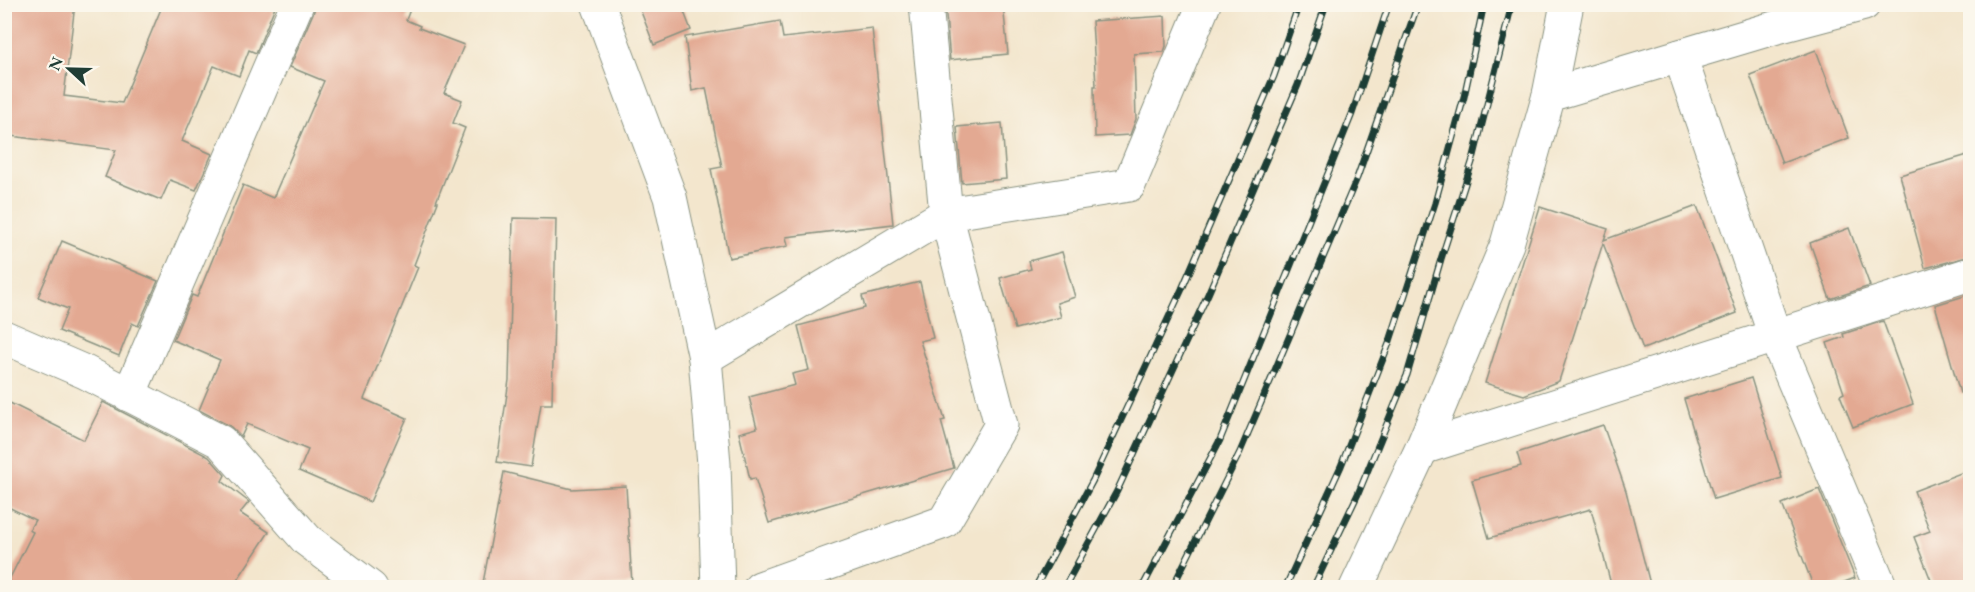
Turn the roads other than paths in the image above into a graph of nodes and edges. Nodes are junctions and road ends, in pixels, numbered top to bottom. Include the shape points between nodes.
1 (297, 4) edge
2 (598, 4) edge
3 (926, 4) edge
4 (1204, 4) edge
5 (1567, 4) edge
6 (1864, 4) edge
7 (1680, 56) junction
8 (1549, 95) junction
9 (946, 214) junction
10 (1971, 274) edge
11 (1774, 336) junction
12 (4, 337) edge
13 (705, 358) junction
14 (129, 395) junction
15 (1422, 448) junction
16 (371, 588) edge
17 (718, 588) edge
18 (760, 588) edge
19 (1356, 588) edge
20 (1881, 588) edge

1 - 14 street
2 - 13 street via 670,197
3 - 9 street
4 - 9 street via 1129,185
5 - 8 street
6 - 7 street
7 - 8 street
7 - 11 street
8 - 15 street via 1507,244
9 - 13 street
9 - 18 street via 1000,424 944,522
10 - 11 street
11 - 15 street
11 - 20 street
12 - 14 street
13 - 17 street via 714,464
14 - 16 street via 221,442 307,540
15 - 19 street

